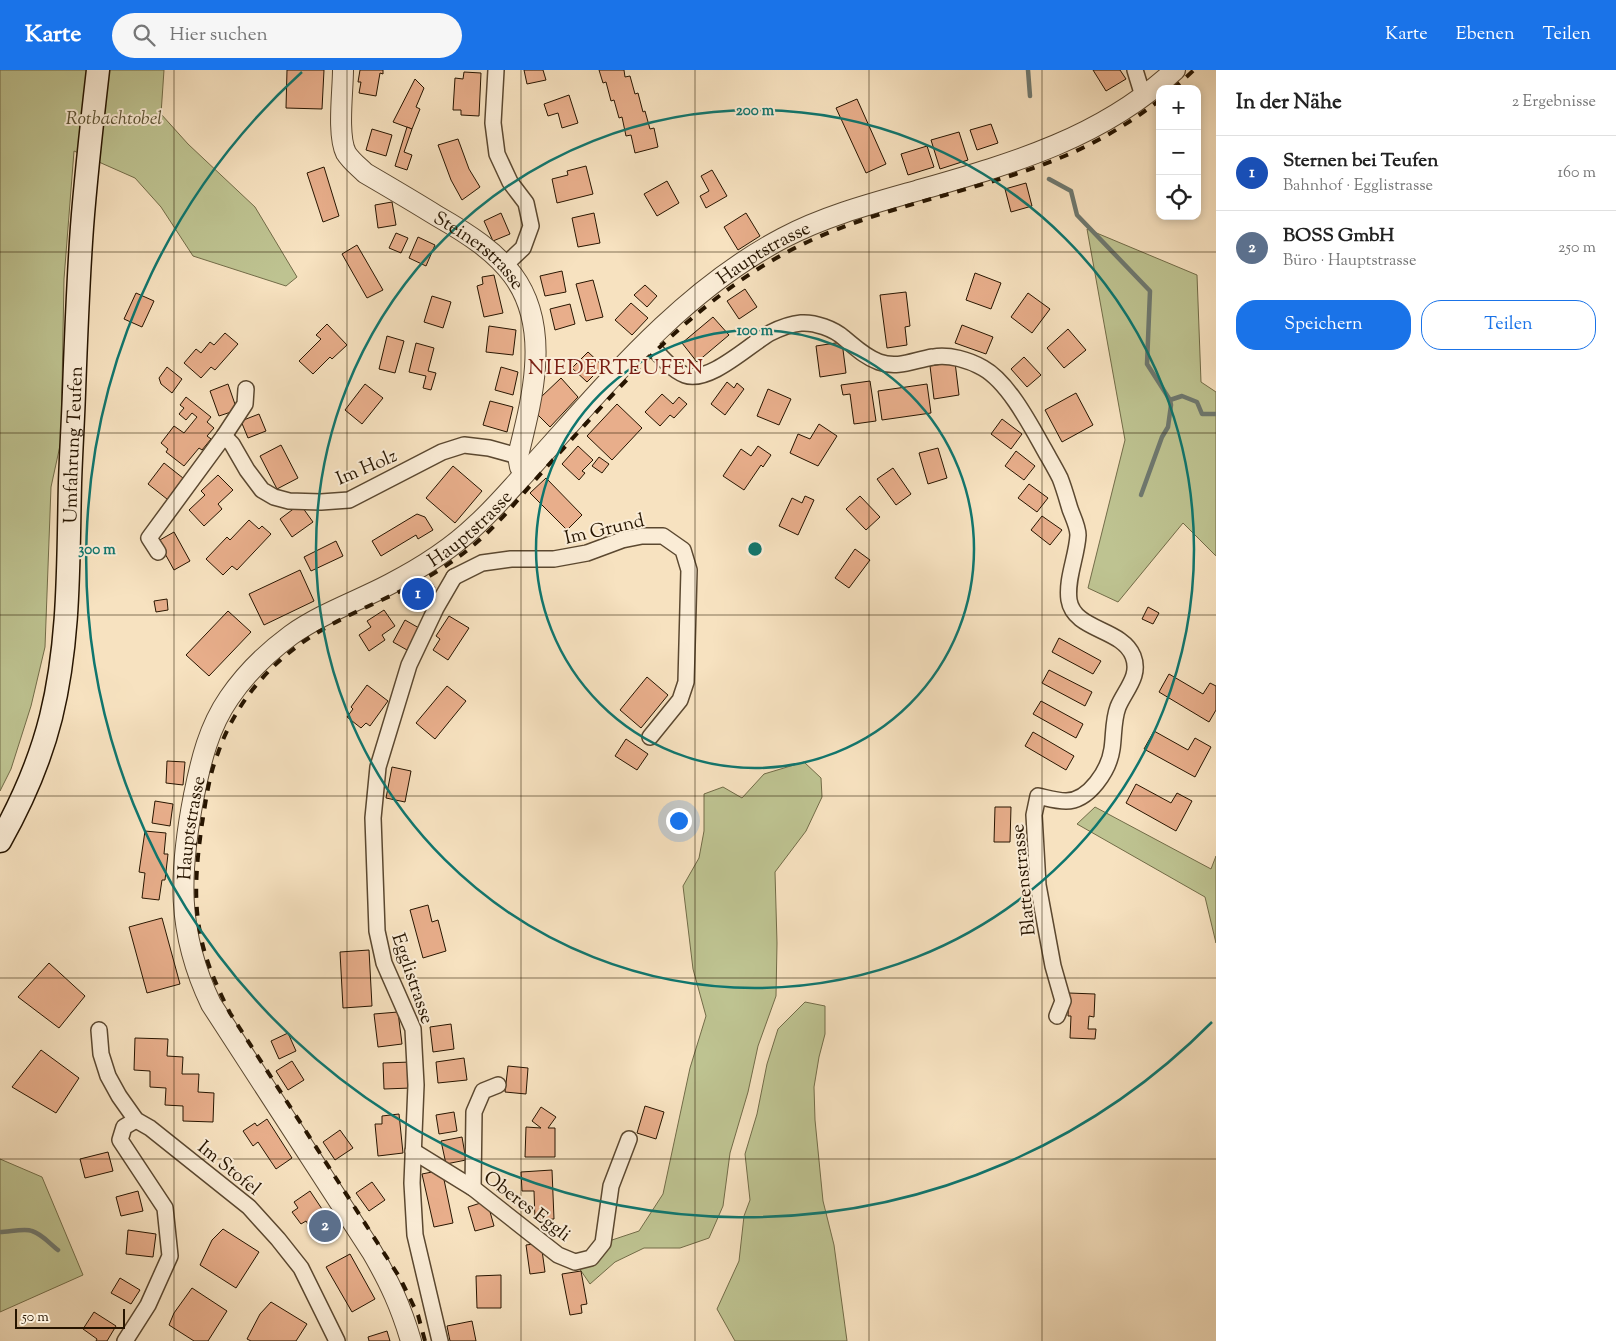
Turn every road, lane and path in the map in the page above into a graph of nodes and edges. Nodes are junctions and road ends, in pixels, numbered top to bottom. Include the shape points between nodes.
1 (98, 70) edge
2 (344, 70) edge
3 (496, 70) edge
4 (1135, 70) edge
5 (1175, 70) edge
6 (1143, 96) junction
7 (505, 265) junction
8 (647, 341) junction
9 (246, 389) dead end
10 (224, 436) junction
11 (522, 464) junction
12 (158, 552) dead end
13 (440, 554) junction
14 (454, 577) junction
15 (650, 736) dead end
16 (0, 841) edge
17 (1057, 1016) dead end
18 (99, 1030) dead end
19 (498, 1085) dead end
20 (136, 1120) junction
21 (629, 1139) dead end
22 (413, 1151) junction
23 (473, 1188) junction
24 (125, 1341) edge
25 (337, 1341) edge
26 (411, 1341) edge
27 (440, 1341) edge

1 - 16 main road, Umfahrung Teufen via 82,235 68,589 60,674 40,755
2 - 7 street, Steinerstrasse via 341,130 346,154 365,173 489,249
3 - 7 street via 493,123 497,154 510,182 526,203 531,226 523,248
4 - 6 street
5 - 6 street, Hauptstrasse
6 - 8 street, Hauptstrasse via 1087,132 1050,148 981,173 846,211 783,238 733,268
7 - 11 street, Steinerstrasse via 523,292 535,328 535,369
8 - 11 street, Hauptstrasse
8 - 17 street, Blattenstrasse via 671,366 687,375 700,376 714,372 770,333 790,324 805,323 843,336 878,362 894,365 934,357 954,357 983,368 1002,385 1025,414 1060,477 1078,534 1069,598 1073,612 1124,643 1133,654 1136,666 1135,675 1117,709 1112,753 1091,790 1066,801 1038,796 1034,815 1038,885 1063,1001
9 - 10 street via 245,404
10 - 11 street, Im Holz via 262,490 289,501 349,500 442,452 464,445 489,448
10 - 12 street via 149,538
11 - 13 street, Hauptstrasse via 476,525
13 - 14 street
13 - 26 street, Hauptstrasse via 295,632 258,662 241,682 216,722 200,764 183,876 183,905 190,948 207,996 372,1252 395,1294
14 - 15 street, Im Grund via 482,563 511,558 554,559 587,554 642,536 663,536 683,550 688,570 686,682 680,700
14 - 22 street, Egglistrasse via 409,665 378,768 373,818 380,950 413,1030 416,1084
18 - 20 street, Im Stofel via 101,1054 108,1076
19 - 23 street via 483,1090 474,1112
20 - 24 street via 124,1127 120,1140 165,1208 170,1256 148,1305
20 - 25 street, Im Stofel via 249,1207 301,1268
21 - 23 street, Oberes Eggli via 611,1186 603,1243 591,1258 576,1262 558,1255
22 - 23 street, Oberes Eggli
22 - 27 street, Egglistrasse via 415,1235

